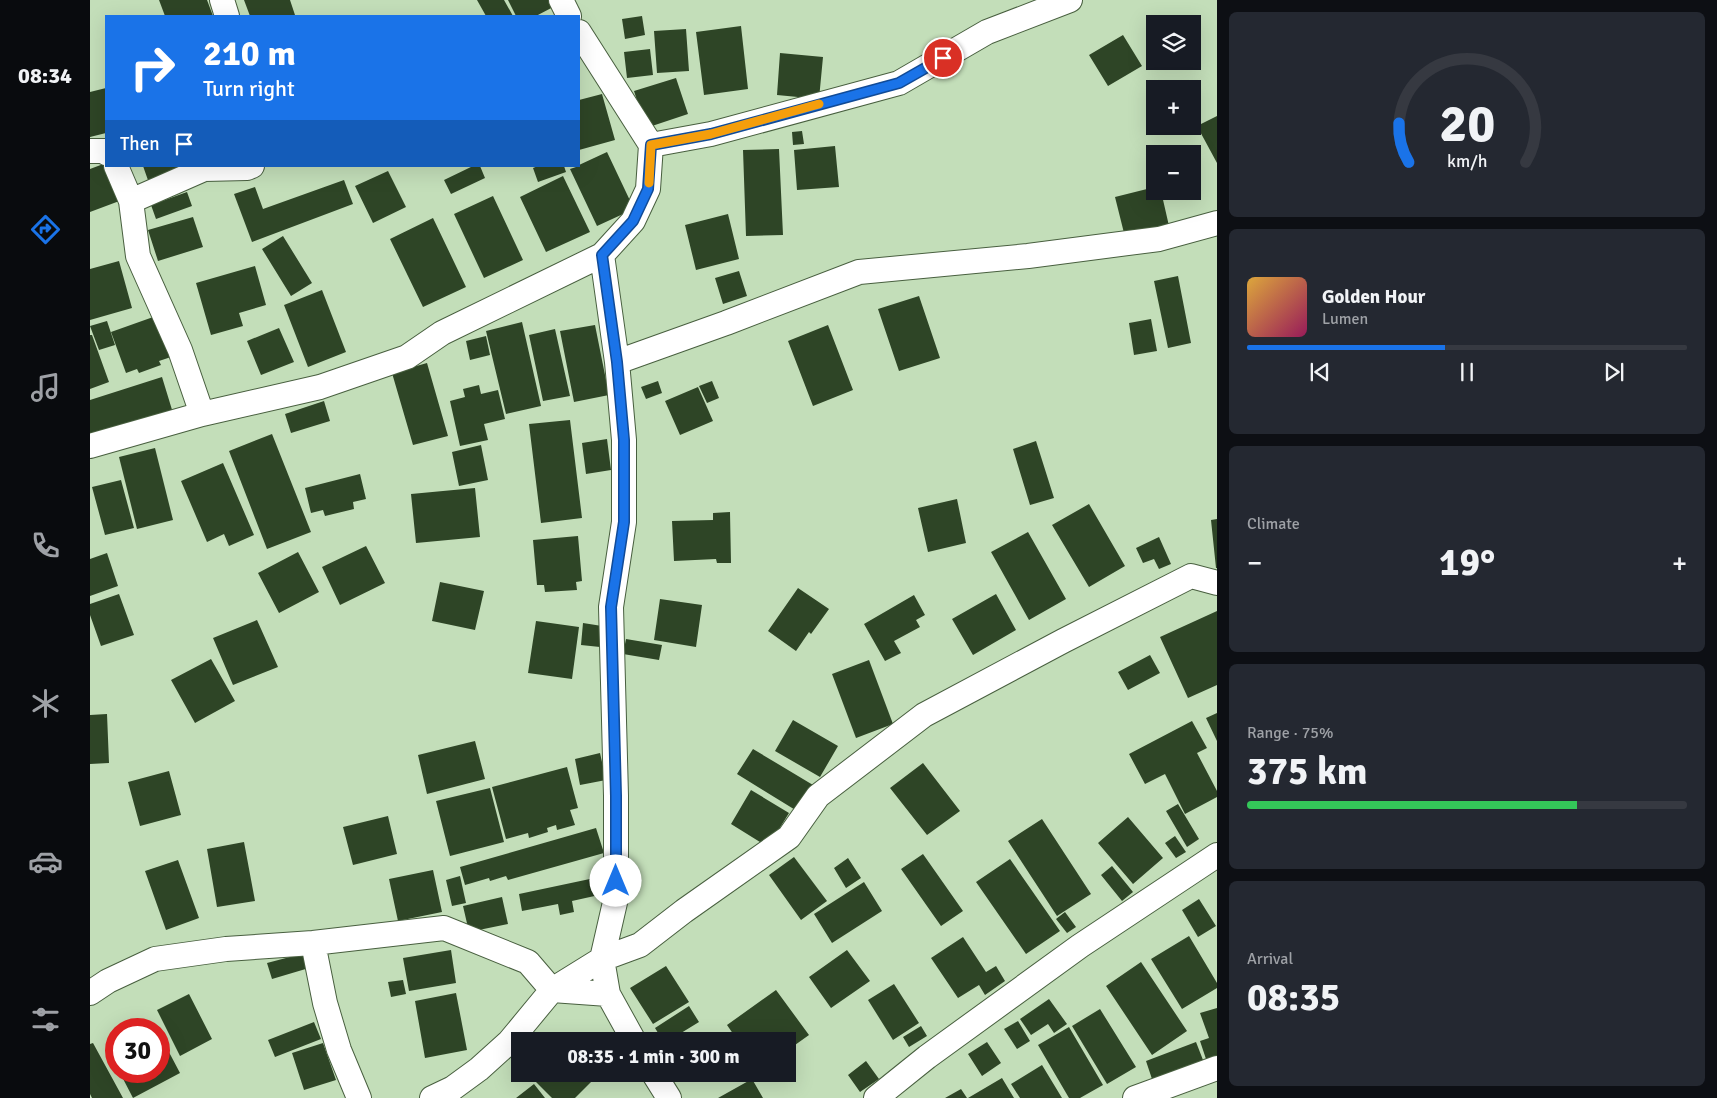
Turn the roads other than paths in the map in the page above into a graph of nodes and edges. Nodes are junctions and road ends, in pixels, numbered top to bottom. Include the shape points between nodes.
1 (222, 0) edge
2 (562, 0) edge
3 (1070, 0) edge
4 (227, 15) edge
5 (569, 15) edge
6 (580, 34) edge
7 (651, 145) junction
8 (90, 151) edge
9 (105, 151) edge
10 (116, 167) edge
11 (249, 167) edge
12 (131, 201) junction
13 (1217, 223) edge
14 (602, 255) junction
15 (617, 362) junction
16 (202, 414) junction
17 (90, 446) edge
18 (1217, 583) edge
19 (1217, 855) edge
20 (313, 943) junction
21 (602, 958) junction
22 (552, 990) junction
23 (90, 993) edge
24 (608, 994) junction
25 (629, 1032) edge
26 (1217, 1068) edge
27 (659, 1082) edge
28 (359, 1098) edge
29 (432, 1098) edge
30 (669, 1098) edge
31 (876, 1098) edge
32 (1135, 1098) edge

1 - 4 street
2 - 5 street
3 - 7 street via 987,32 899,83 711,134
6 - 7 street
7 - 14 street via 648,189 633,221
8 - 9 street
10 - 12 street
11 - 12 street via 204,169
12 - 16 street via 138,256 180,350
13 - 15 street via 1159,239 1028,256 859,272
14 - 15 street
14 - 16 street via 442,333 407,357 320,387
15 - 21 street via 624,440 624,522 611,607 616,898
16 - 17 street
18 - 21 street via 1192,576 924,715 818,796 789,837 640,945
19 - 31 street via 1080,946
20 - 22 street via 444,928 528,962
20 - 23 street via 226,949 155,959
20 - 28 street via 339,1050
21 - 22 street
21 - 24 street
22 - 24 street
22 - 29 street via 509,1042 479,1069 453,1088
24 - 25 street
26 - 32 street
27 - 30 street

